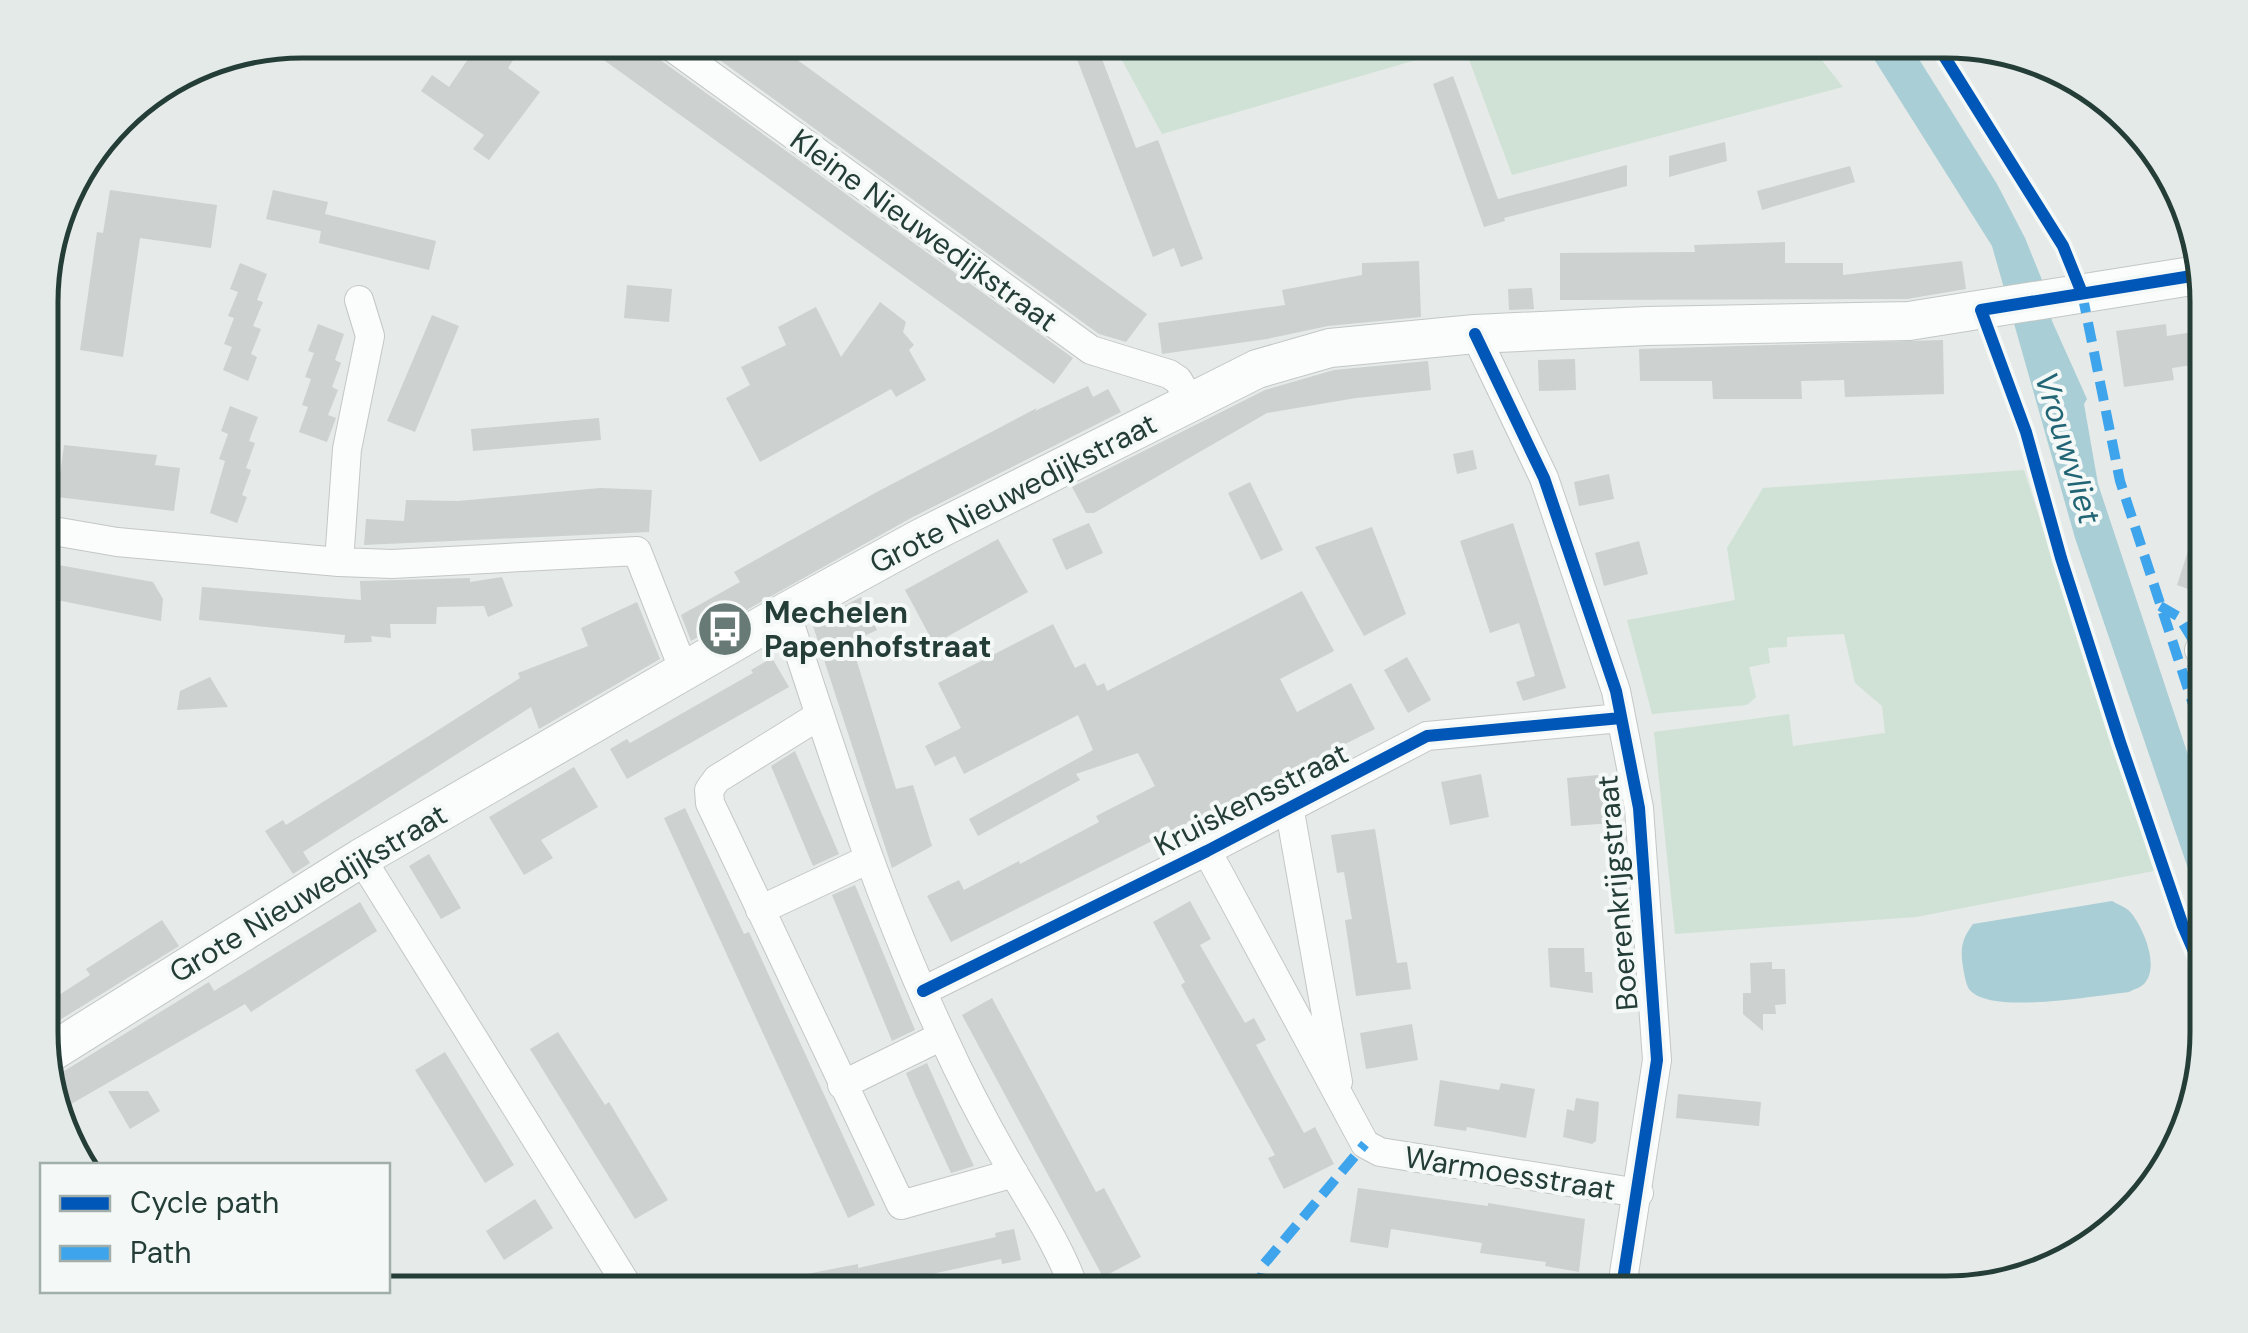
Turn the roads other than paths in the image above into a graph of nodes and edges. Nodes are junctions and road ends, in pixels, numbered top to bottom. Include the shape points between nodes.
1 (687, 58) edge
2 (2189, 276) edge
3 (359, 300) dead end
4 (1475, 334) junction
5 (1191, 402) junction
6 (58, 532) edge
7 (339, 562) junction
8 (786, 612) junction
9 (684, 671) junction
10 (820, 714) junction
11 (1621, 718) junction
12 (1290, 806) junction
13 (1207, 851) junction
14 (361, 858) junction
15 (869, 859) junction
16 (760, 910) junction
17 (923, 992) junction
18 (942, 1036) junction
19 (59, 1047) edge
20 (842, 1085) junction
21 (1343, 1108) junction
22 (1014, 1173) junction
23 (1639, 1194) junction
24 (1624, 1275) edge
25 (621, 1276) edge
26 (1070, 1276) edge

1 - 5 street, Kleine Nieuwedijkstraat via 1091,350 1169,374
2 - 4 main road, Grote Nieuwedijkstraat via 1909,322
3 - 7 street via 370,336 347,448
4 - 5 main road, Grote Nieuwedijkstraat via 1330,348 1258,369
4 - 11 street, Boerenkrijgstraat via 1544,478
5 - 8 main road, Grote Nieuwedijkstraat
6 - 7 street
7 - 9 street via 637,551
8 - 9 main road, Grote Nieuwedijkstraat
8 - 10 street
9 - 14 main road, Grote Nieuwedijkstraat
10 - 15 street
10 - 16 street via 709,790
11 - 12 street, Kruiskensstraat via 1426,736
11 - 23 street, Boerenkrijgstraat via 1639,808 1656,1060
12 - 13 street, Kruiskensstraat
12 - 21 street, Warmoesstraat
13 - 17 street, Kruiskensstraat
13 - 21 street, Warmoesstraat
14 - 19 main road, Grote Nieuwedijkstraat
14 - 25 street
15 - 16 street
15 - 17 street
16 - 20 street
17 - 18 street
18 - 20 street
18 - 22 street
20 - 22 street via 901,1205
21 - 23 street, Warmoesstraat via 1365,1144 1380,1152
22 - 26 street
23 - 24 street, Boerenkrijgstraat

